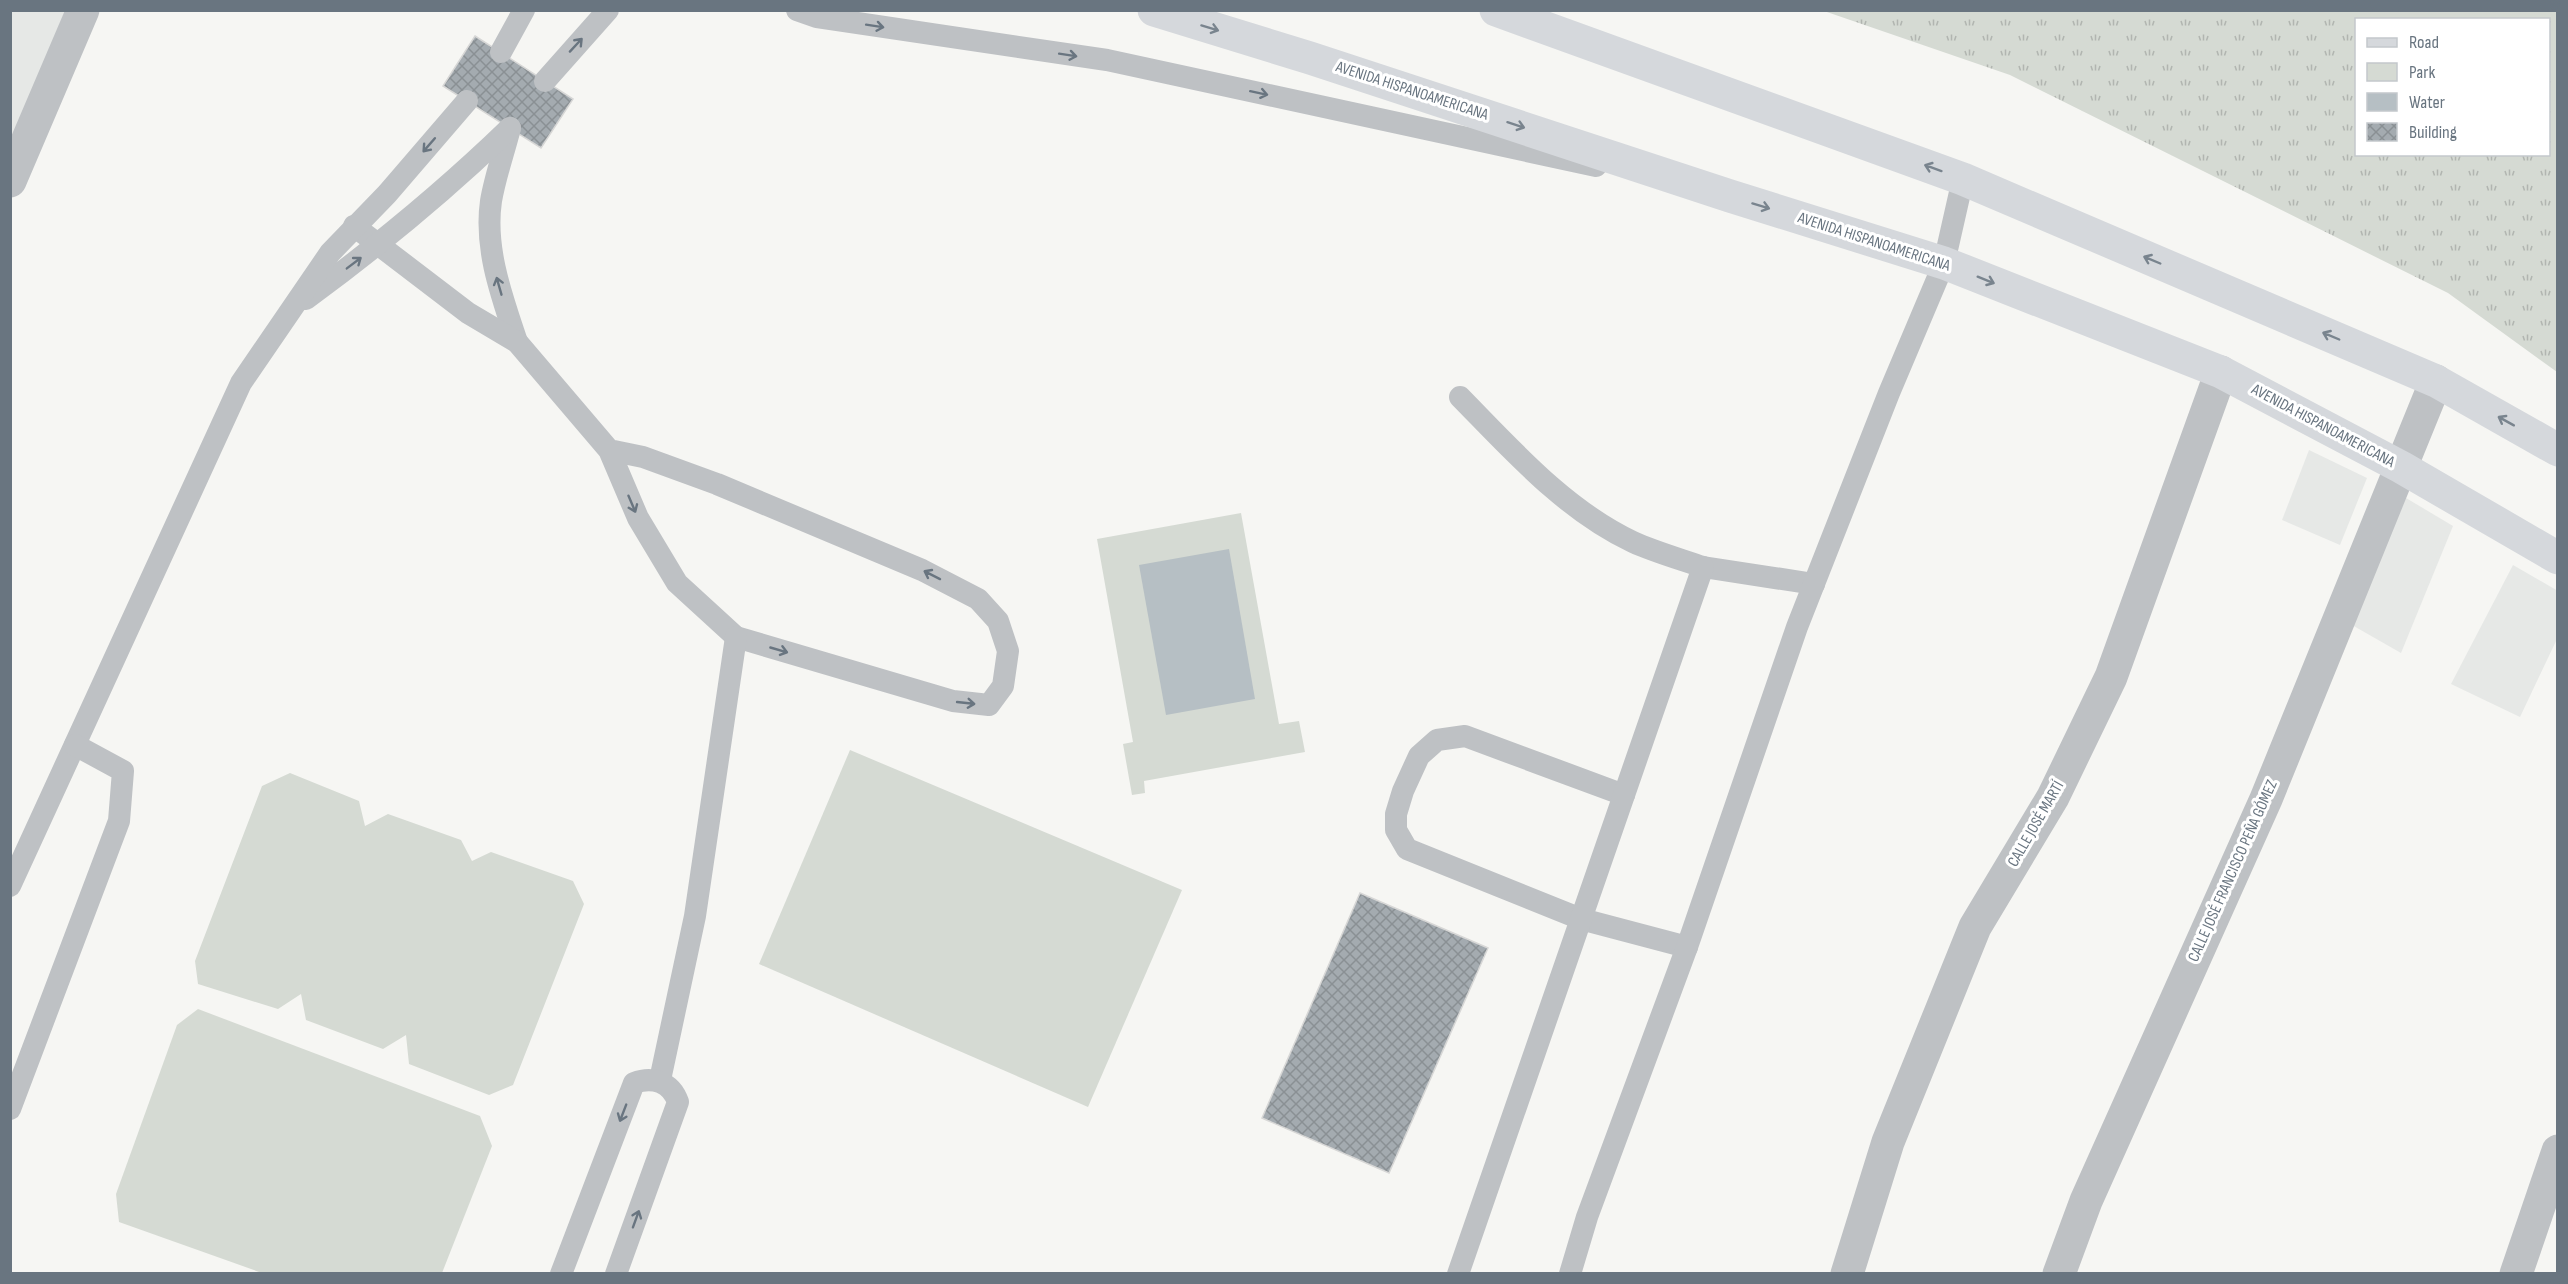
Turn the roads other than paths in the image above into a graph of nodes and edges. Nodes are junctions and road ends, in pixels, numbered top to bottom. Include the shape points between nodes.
1 (83, 10) edge
2 (524, 10) edge
3 (609, 10) edge
4 (797, 10) edge
5 (1154, 10) edge
6 (1496, 10) edge
7 (501, 52) dead end
8 (545, 81) dead end
9 (467, 101) dead end
10 (11, 179) edge
11 (1964, 179) junction
12 (1721, 193) junction
13 (354, 226) junction
14 (379, 245) junction
15 (1944, 263) junction
16 (290, 311) junction
17 (517, 342) junction
18 (2221, 372) junction
19 (2436, 381) junction
20 (1460, 397) dead end
21 (609, 450) junction
22 (2558, 450) edge
23 (2401, 467) junction
24 (2558, 558) edge
25 (1703, 567) junction
26 (1814, 584) junction
27 (736, 637) junction
28 (75, 745) junction
29 (1624, 795) junction
30 (10, 886) edge
31 (1581, 919) junction
32 (1687, 947) junction
33 (660, 1080) junction
34 (10, 1109) edge
35 (2558, 1151) edge
36 (561, 1274) edge
37 (616, 1274) edge
38 (1458, 1274) edge
39 (1570, 1274) edge
40 (1847, 1274) edge
41 (2059, 1274) edge
42 (2516, 1274) edge

1 - 10 street
2 - 7 lane
8 -> 3 lane
4 -> 12 lane via 817,17 1107,60
5 -> 12 main road, AVENIDA HISPANOAMERICANA
11 -> 6 main road
9 -> 13 lane via 387,194
11 - 15 lane
19 -> 11 main road
12 -> 15 main road, AVENIDA HISPANOAMERICANA
13 - 14 lane
13 - 16 lane
16 -> 14 lane
14 - 17 lane via 459,306
17 -> 14 lane via 491,250 491,202 510,128
15 -> 18 main road, AVENIDA HISPANOAMERICANA
15 - 26 lane
16 - 28 lane via 241,382
17 - 21 lane
18 - 23 main road, AVENIDA HISPANOAMERICANA
18 - 40 street, CALLE JOSÉ MARTÍ via 2112,677 2054,797 1975,927 1888,1142
22 -> 19 main road
19 - 23 street, CALLE JOSÉ FRANCISCO PEÑA GÓMEZ
20 - 25 lane via 1570,503 1633,542
21 -> 27 lane via 638,518 678,583
27 -> 21 lane via 953,701 989,705 1004,686 1008,651 998,621 978,599 922,570 717,484 643,456
23 - 24 main road, AVENIDA HISPANOAMERICANA
23 - 41 street, CALLE JOSÉ FRANCISCO PEÑA GÓMEZ via 2266,800 2086,1201
25 - 26 lane
25 - 29 lane
26 - 32 lane
27 - 33 lane via 695,916
28 - 30 lane
28 - 34 lane via 123,771 119,821
29 - 31 lane
29 - 31 lane via 1465,736 1437,740 1419,756 1403,791 1396,830 1407,849
31 - 32 lane
31 - 38 lane
32 - 39 lane via 1587,1217
33 -> 36 lane via 634,1083
37 -> 33 lane via 678,1102 675,1093
35 - 42 street

